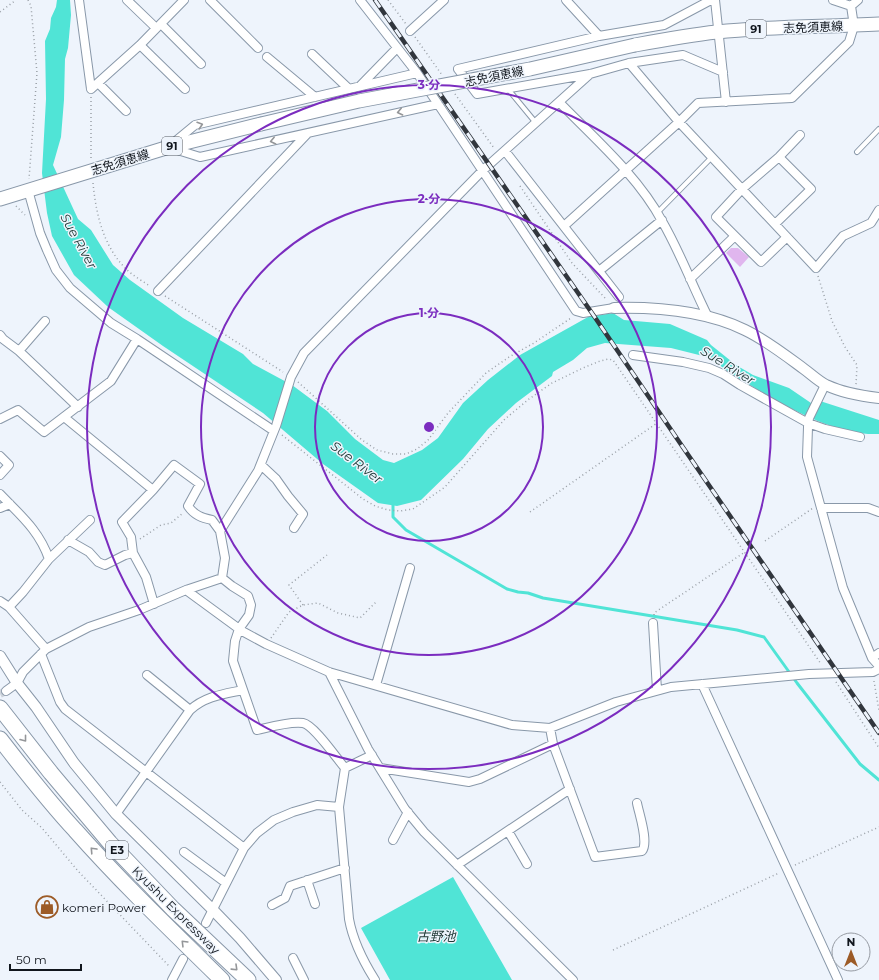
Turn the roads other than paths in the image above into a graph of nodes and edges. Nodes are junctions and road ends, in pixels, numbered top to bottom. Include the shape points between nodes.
1 (79, 0) edge
2 (127, 0) edge
3 (183, 0) edge
4 (210, 0) edge
5 (360, 0) edge
6 (444, 0) edge
7 (566, 0) edge
8 (711, 0) edge
9 (833, 0) edge
10 (858, 0) edge
11 (851, 6) junction
12 (879, 24) edge
13 (157, 25) junction
14 (854, 26) junction
15 (410, 31) dead end
16 (718, 32) junction
17 (599, 36) junction
18 (140, 44) junction
19 (258, 48) dead end
20 (397, 48) junction
21 (312, 54) dead end
22 (267, 57) dead end
23 (629, 63) junction
24 (201, 64) dead end
25 (722, 72) junction
26 (417, 73) junction
27 (590, 74) junction
28 (98, 83) junction
29 (360, 87) junction
30 (349, 89) junction
31 (507, 89) junction
32 (185, 90) dead end
33 (315, 97) junction
34 (559, 102) junction
35 (726, 102) junction
36 (438, 104) junction
37 (126, 111) dead end
38 (679, 122) junction
39 (536, 123) junction
40 (879, 129) edge
41 (308, 133) junction
42 (800, 135) dead end
43 (169, 147) junction
44 (505, 151) junction
45 (857, 152) dead end
46 (712, 157) junction
47 (779, 157) junction
48 (625, 170) junction
49 (482, 171) junction
50 (742, 189) junction
51 (28, 190) junction
52 (3, 198) edge
53 (879, 210) edge
54 (657, 213) junction
55 (662, 220) junction
56 (775, 224) junction
57 (564, 226) junction
58 (735, 236) junction
59 (787, 237) junction
60 (599, 271) junction
61 (690, 279) junction
62 (158, 291) dead end
63 (620, 297) dead end
64 (614, 308) joint
65 (708, 316) junction
66 (45, 321) dead end
67 (0, 335) edge
68 (137, 339) junction
69 (19, 351) junction
70 (633, 356) dead end
71 (824, 387) junction
72 (879, 398) edge
73 (78, 407) junction
74 (0, 418) edge
75 (64, 418) junction
76 (809, 421) junction
77 (275, 429) junction
78 (860, 437) dead end
79 (0, 456) edge
80 (261, 465) junction
81 (0, 475) edge
82 (153, 490) junction
83 (0, 494) edge
84 (10, 504) junction
85 (820, 506) junction
86 (0, 508) edge
87 (879, 512) edge
88 (90, 520) dead end
89 (294, 528) dead end
90 (220, 531) junction
91 (68, 540) junction
92 (133, 553) junction
93 (49, 559) junction
94 (410, 568) dead end
95 (222, 578) junction
96 (186, 590) junction
97 (0, 601) edge
98 (154, 604) junction
99 (9, 607) junction
100 (653, 623) road end
101 (239, 629) junction
102 (43, 652) junction
103 (876, 655) edge
104 (0, 656) edge
105 (877, 669) edge
106 (328, 672) junction
107 (148, 675) dead end
108 (17, 683) junction
109 (702, 684) junction
110 (376, 685) junction
111 (243, 690) junction
112 (657, 690) junction
113 (6, 691) tunnel mouth
114 (0, 708) edge
115 (190, 710) junction
116 (550, 728) junction
117 (0, 739) edge
118 (553, 744) junction
119 (372, 755) junction
120 (344, 768) junction
121 (380, 768) junction
122 (146, 772) junction
123 (570, 789) junction
124 (637, 803) dead end
125 (339, 807) junction
126 (408, 812) junction
127 (116, 814) junction
128 (508, 830) junction
129 (393, 840) dead end
130 (244, 848) junction
131 (184, 852) dead end
132 (527, 864) dead end
133 (457, 865) junction
134 (344, 868) junction
135 (307, 880) junction
136 (226, 883) junction
137 (315, 904) dead end
138 (272, 905) dead end
139 (212, 909) junction
140 (206, 923) dead end
141 (293, 958) dead end
142 (183, 959) dead end
143 (172, 980) edge
144 (222, 980) edge
145 (248, 980) edge
146 (276, 980) edge
147 (304, 980) edge
148 (374, 980) edge
149 (574, 980) edge
150 (838, 980) edge

1 - 28 street via 91,89
2 - 13 street
3 - 13 street
4 - 19 street
5 - 20 street
6 - 15 street
7 - 17 street
8 - 16 street
8 - 17 street via 664,25
9 - 11 street
10 - 11 street
11 - 14 street
12 - 14 main road, 志免須恵線 / 91
13 - 18 street
13 - 24 street
14 - 16 main road, 志免須恵線 / 91 via 802,26
14 - 35 street via 849,42 792,98
16 - 25 street
16 - 43 main road, 志免須恵線 / 91, bridge via 635,45 530,69 359,101
17 - 31 street via 458,69 477,94
18 - 28 street
18 - 32 street
20 - 26 street
20 - 29 street
21 - 30 street
22 - 33 street
23 - 25 street via 683,55
23 - 27 street
23 - 38 street
25 - 35 street
26 - 29 street
26 - 36 street
27 - 31 street
27 - 34 street
28 - 37 street
29 - 30 street
30 - 33 street
31 - 39 lane
43 -> 33 street via 195,125
34 - 39 street
34 - 48 street
35 - 38 street via 698,103
36 -> 41 street
36 - 49 street
38 - 46 street
38 - 48 street
39 - 44 street
40 - 45 lane
41 -> 43 street via 200,157
41 - 62 street
42 - 47 street
43 - 51 main road, 志免須恵線 / 91
44 - 49 street
44 - 57 street
46 - 50 street
46 - 54 lane
47 - 50 street
47 - 56 street via 811,188
48 - 54 street via 644,192
48 - 57 street
49 - 64 street via 576,311 583,313
49 - 77 street via 304,353 291,378
50 - 56 street
50 - 58 street via 716,217
51 - 52 main road, 志免須恵線 / 91
51 - 68 street via 40,233 56,270 70,288 111,323
53 - 59 street via 871,223 843,236 816,268
54 - 55 street
55 - 60 street
55 - 61 street
56 - 59 street
57 - 60 street
58 - 59 street via 760,262
58 - 61 street
60 - 63 street
61 - 65 street
64 - 65 street via 636,307
65 - 71 street via 746,330 769,344
66 - 69 street
67 - 69 street
68 - 73 street via 111,381
68 - 77 street
69 - 73 street
70 - 76 street via 709,368
71 - 72 street
71 - 76 street
73 - 75 street
74 - 75 street via 18,410 44,432
75 - 82 street
76 - 78 street via 839,433
76 - 85 street via 807,457
77 - 80 street
79 - 81 street via 9,465
80 - 89 street via 276,479 303,514
80 - 90 street
82 - 90 street via 174,465 200,484 189,508 203,518 212,520
82 - 92 street via 122,522 131,537
83 - 84 street
84 - 86 street
84 - 93 street via 36,532
85 - 87 street via 868,508
85 - 103 street via 843,588
88 - 91 street
90 - 95 street via 225,558
91 - 92 street via 90,552 98,562 106,565
91 - 93 street
92 - 98 street via 146,577
93 - 99 street
94 - 110 street
95 - 96 street
95 - 101 street via 248,596 251,604 249,615
96 - 98 street
96 - 101 street
97 - 99 street
98 - 102 street via 89,628
99 - 102 street
100 - 112 street
101 - 106 street
101 - 111 street via 233,661
102 - 108 street via 23,672
102 - 122 street via 60,702 65,709
103 - 105 street
104 - 108 street
105 - 109 street
106 - 110 street
106 - 119 street
107 - 115 street
108 - 113 street
108 - 127 street via 74,763
109 - 112 street
109 - 150 street
110 - 116 street via 512,725
111 - 115 street via 209,698
111 - 120 street via 257,730 304,723 313,728
112 - 116 street via 616,702
114 -> 145 highway, Kyushu Expressway / E3 via 110,843 173,909
115 - 122 street
116 - 118 street
144 -> 117 highway, Kyushu Expressway / E3 via 128,888 74,830
118 - 121 street via 469,782
118 - 123 street
119 - 120 street
119 - 121 street
120 - 125 street
121 - 126 street
122 - 127 street
122 - 130 street
123 - 124 street via 595,857 642,851 645,848
123 - 128 street
125 - 130 street via 317,805 286,814 257,833
125 - 134 street
126 - 129 street
126 - 133 street
127 - 139 street
128 - 132 street
128 - 133 street
130 - 136 street
131 - 136 street
133 - 149 street
134 - 135 street
134 - 148 street via 351,931
135 - 137 street
135 - 138 street via 290,886 285,898
136 - 139 street
139 - 140 street
139 - 146 street
141 - 147 street
142 - 143 street

